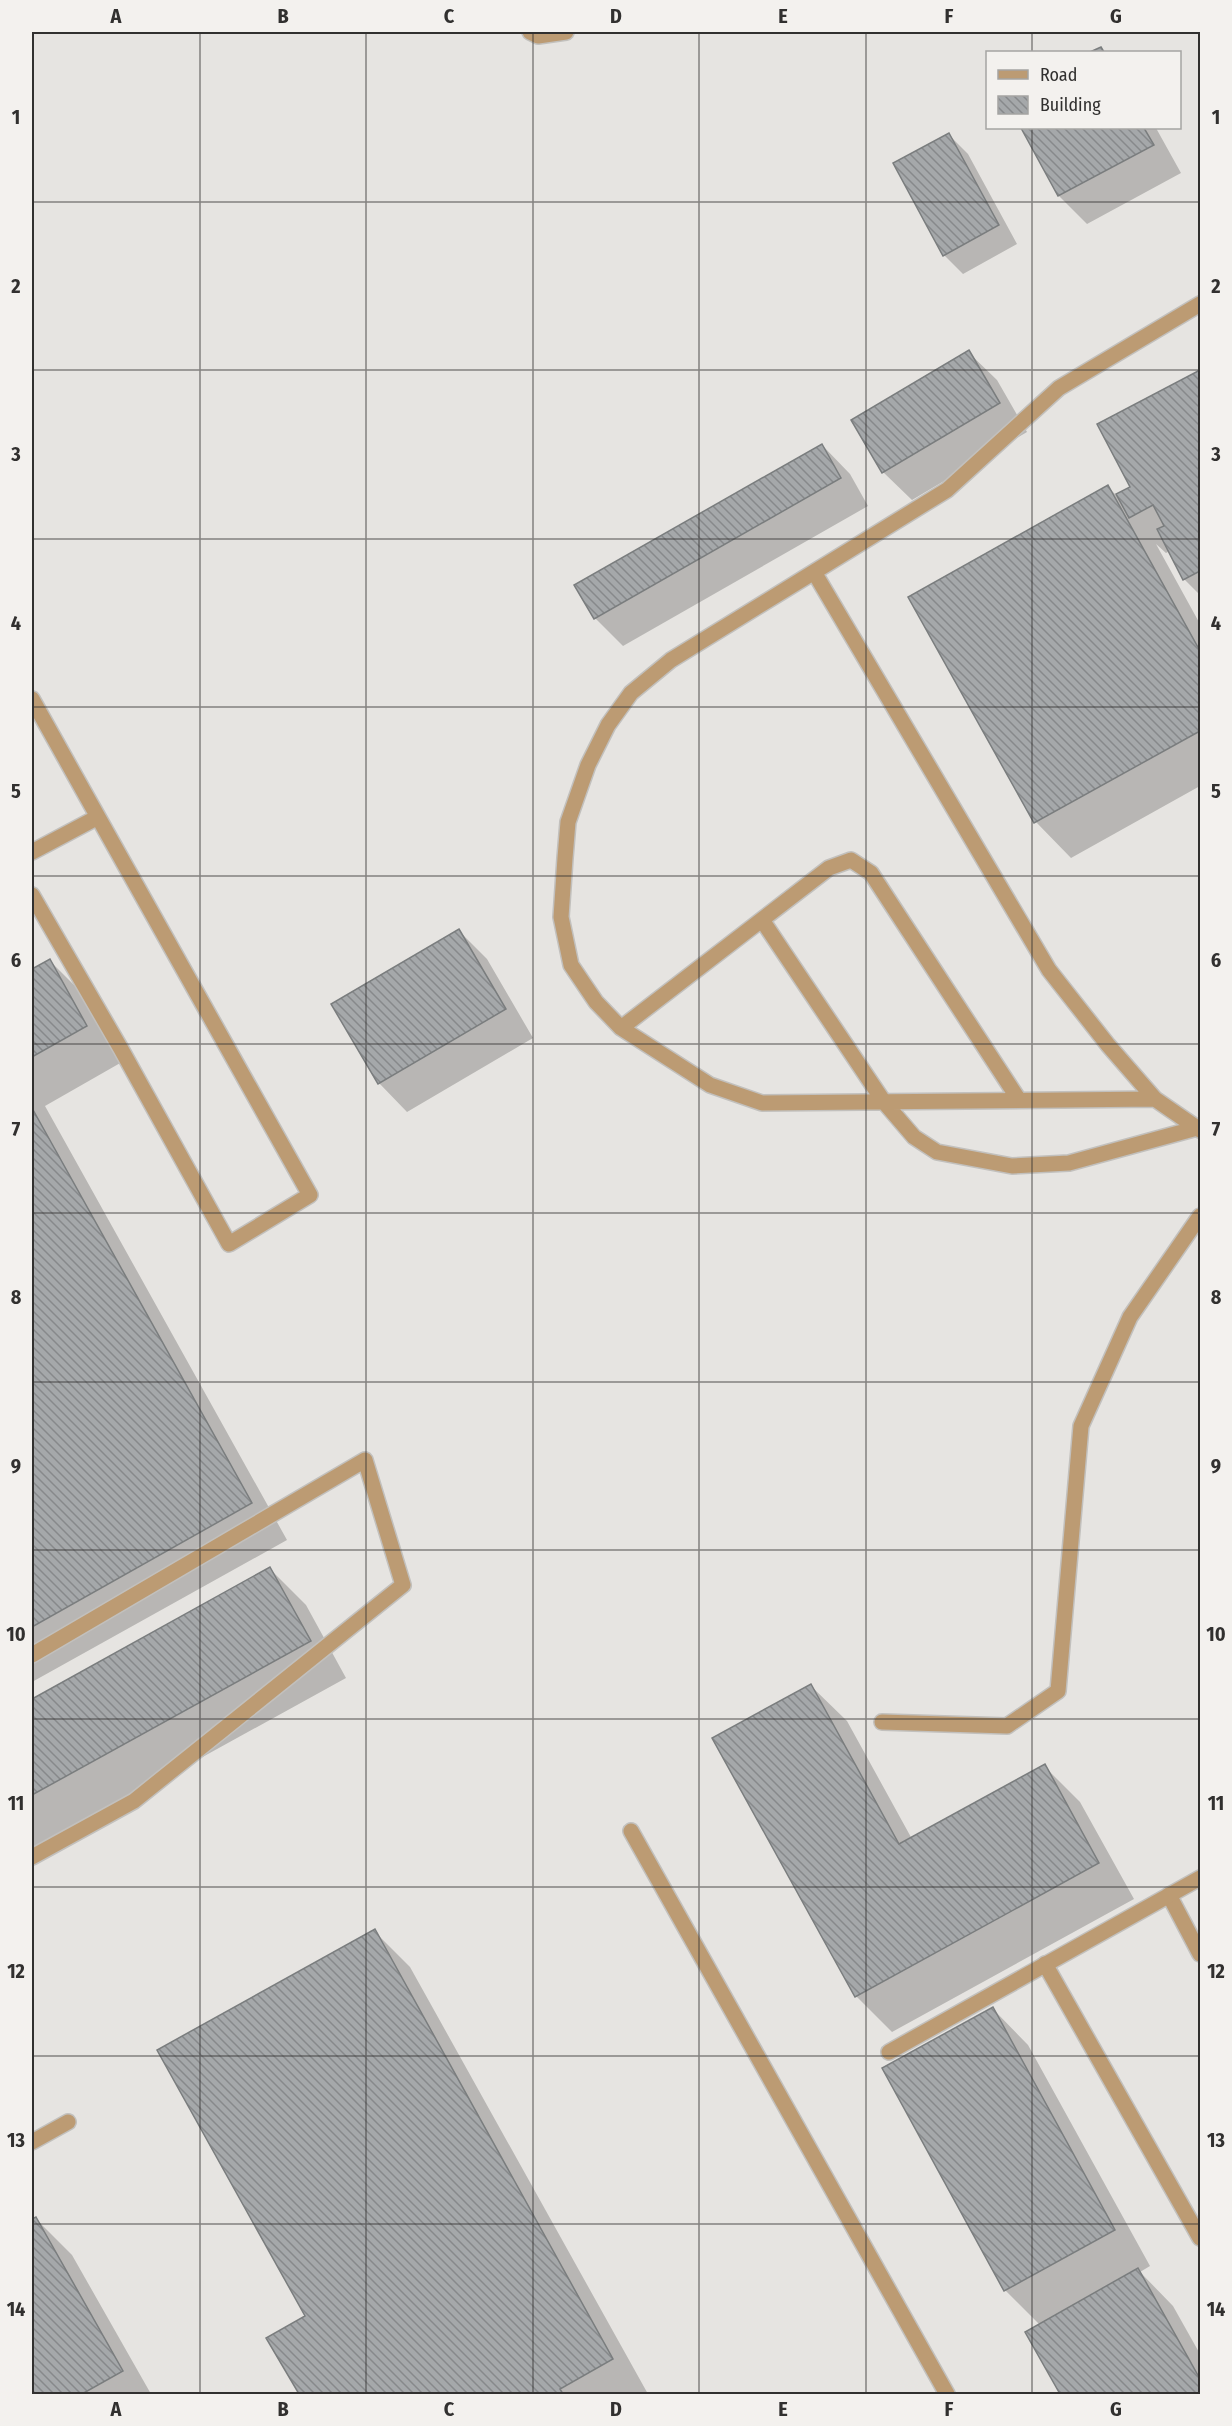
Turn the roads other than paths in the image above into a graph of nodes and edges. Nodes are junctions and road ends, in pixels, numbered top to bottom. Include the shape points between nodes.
1 (530, 32) edge
2 (566, 32) edge
3 (1200, 304) edge
4 (814, 572) junction
5 (32, 699) edge
6 (98, 817) junction
7 (32, 852) edge
8 (32, 895) edge
9 (762, 920) junction
10 (621, 1028) junction
11 (1155, 1099) junction
12 (1019, 1100) junction
13 (884, 1102) junction
14 (1199, 1129) edge
15 (1200, 1216) edge
16 (32, 1655) edge
17 (882, 1722) dead end
18 (631, 1831) dead end
19 (32, 1857) edge
20 (1200, 1878) edge
21 (1169, 1895) junction
22 (1200, 1954) edge
23 (1045, 1964) junction
24 (889, 2052) dead end
25 (68, 2122) dead end
26 (32, 2142) edge
27 (1194, 2210) edge
28 (1200, 2238) edge
29 (947, 2394) edge

1 - 2 street via 538,36
3 - 4 street via 1059,388 947,490
4 - 10 street via 670,660 631,693 608,725 588,765 568,822 561,917 571,965 596,1002
4 - 11 street via 1049,970
5 - 6 street
6 - 7 street
6 - 8 street via 309,1195 228,1244
9 - 10 street
9 - 12 street via 829,868 851,860 871,873
9 - 13 street
10 - 13 street via 710,1085 762,1102
11 - 12 street
11 - 14 street
12 - 13 street
13 - 14 street via 914,1137 937,1152 1012,1166 1069,1163
15 - 17 street via 1130,1317 1081,1426 1058,1691 1007,1726
16 - 19 street via 365,1460 403,1585 134,1801
18 - 29 street
20 - 21 street
21 - 22 street
21 - 23 street
23 - 24 street
23 - 27 street
25 - 26 street
27 - 28 street

